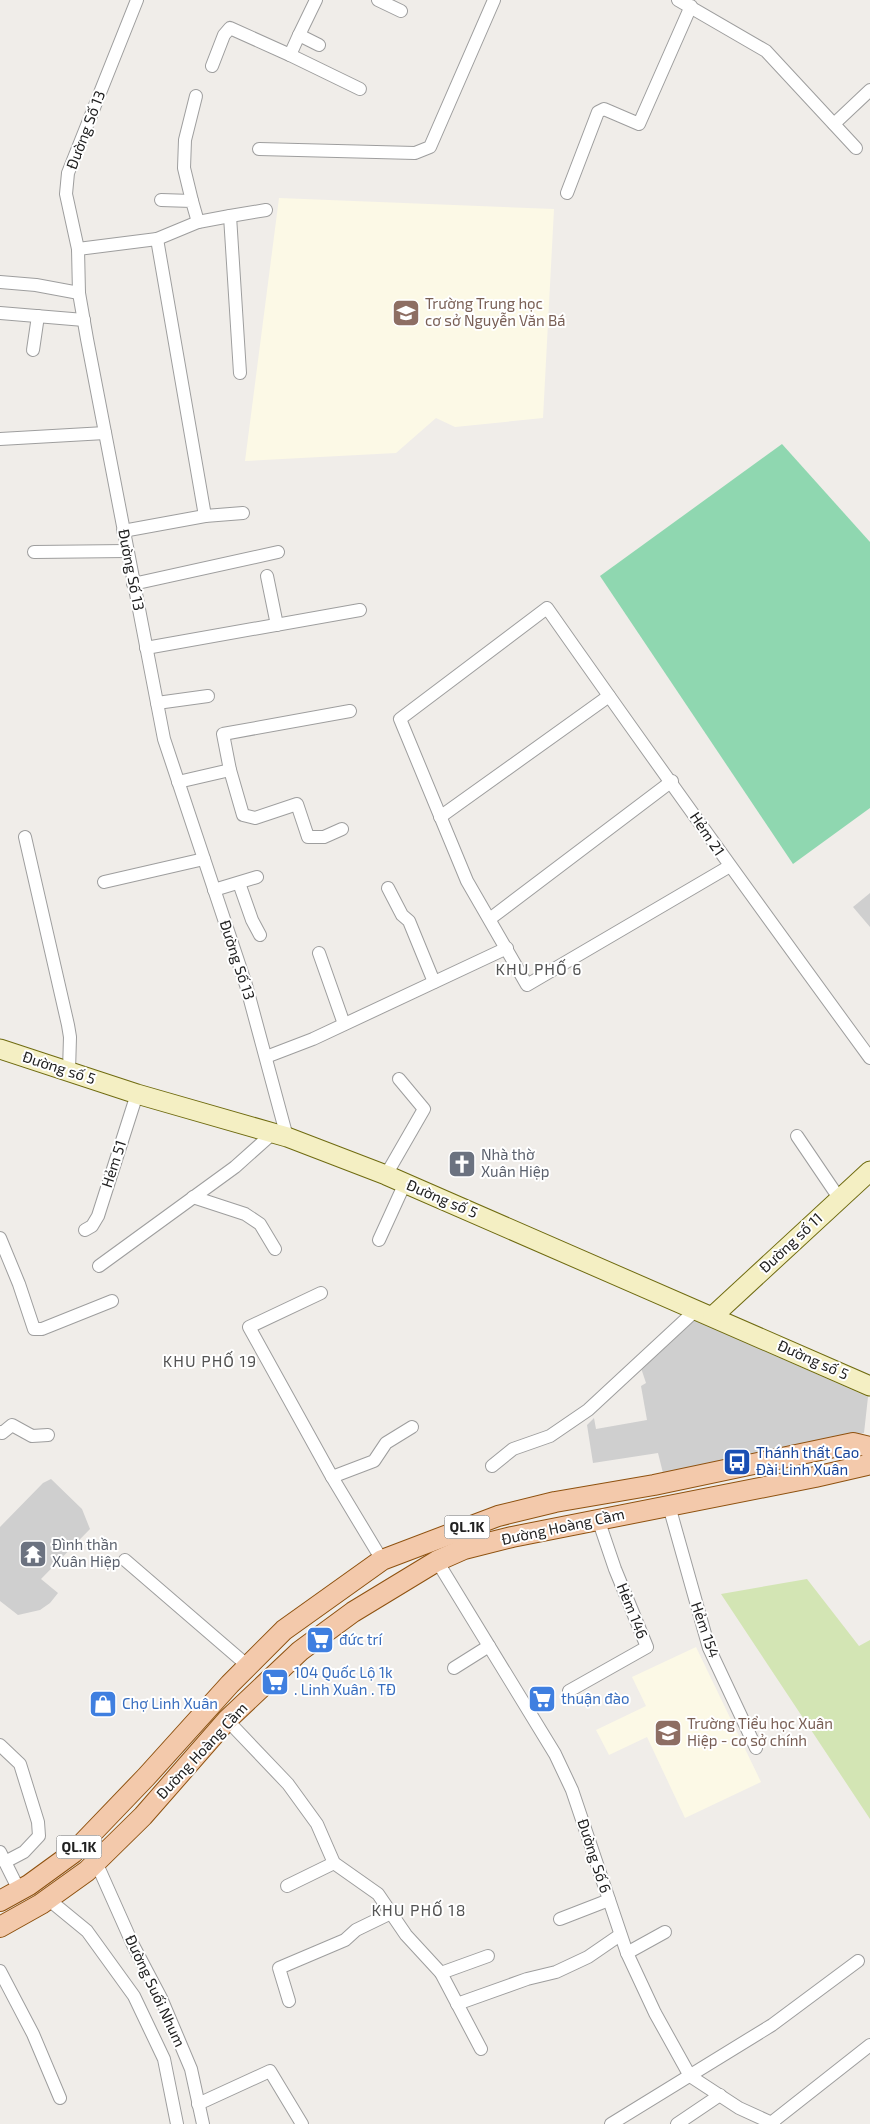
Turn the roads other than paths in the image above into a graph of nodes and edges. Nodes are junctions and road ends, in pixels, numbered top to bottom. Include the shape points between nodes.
1 (137, 0) edge
2 (316, 0) edge
3 (378, 0) edge
4 (494, 0) edge
5 (678, 0) edge
6 (691, 6) junction
7 (402, 11) dead end
8 (299, 35) junction
9 (319, 45) dead end
10 (290, 55) junction
11 (212, 66) dead end
12 (360, 89) dead end
13 (870, 90) edge
14 (196, 96) dead end
15 (834, 124) junction
16 (856, 148) dead end
17 (259, 149) dead end
18 (567, 193) dead end
19 (161, 200) dead end
20 (192, 202) junction
21 (266, 210) dead end
22 (230, 216) junction
23 (198, 222) junction
24 (157, 239) junction
25 (78, 249) junction
26 (0, 282) edge
27 (79, 293) junction
28 (0, 313) edge
29 (38, 316) junction
30 (84, 320) junction
31 (33, 350) dead end
32 (240, 373) dead end
33 (105, 433) junction
34 (0, 439) edge
35 (244, 513) dead end
36 (205, 516) junction
37 (123, 531) junction
38 (127, 551) junction
39 (34, 552) dead end
40 (278, 552) dead end
41 (266, 576) dead end
42 (133, 584) junction
43 (360, 610) dead end
44 (276, 625) junction
45 (146, 648) junction
46 (208, 696) dead end
47 (609, 696) junction
48 (157, 703) junction
49 (350, 711) dead end
50 (230, 770) junction
51 (672, 781) junction
52 (178, 782) junction
53 (440, 816) junction
54 (342, 829) dead end
55 (24, 837) dead end
56 (204, 859) junction
57 (730, 866) junction
58 (258, 877) dead end
59 (104, 882) dead end
60 (239, 883) junction
61 (388, 888) dead end
62 (214, 890) junction
63 (490, 918) junction
64 (260, 935) dead end
65 (507, 948) junction
66 (319, 954) dead end
67 (434, 982) junction
68 (344, 1024) junction
69 (0, 1049) edge
70 (266, 1057) junction
71 (870, 1058) edge
72 (69, 1071) junction
73 (400, 1080) dead end
74 (137, 1094) junction
75 (280, 1135) junction
76 (797, 1136) dead end
77 (870, 1171) edge
78 (386, 1176) junction
79 (405, 1183) junction
80 (193, 1197) junction
81 (839, 1198) junction
82 (85, 1230) dead end
83 (0, 1238) edge
84 (379, 1240) dead end
85 (275, 1249) dead end
86 (99, 1266) dead end
87 (321, 1293) dead end
88 (112, 1301) dead end
89 (705, 1313) junction
90 (870, 1386) edge
91 (412, 1427) dead end
92 (0, 1432) edge
93 (48, 1435) dead end
94 (869, 1462) edge
95 (492, 1466) dead end
96 (332, 1477) junction
97 (669, 1506) junction
98 (598, 1519) junction
99 (125, 1560) dead end
100 (382, 1560) junction
101 (437, 1561) junction
102 (490, 1646) junction
103 (248, 1666) junction
104 (454, 1668) dead end
105 (569, 1691) dead end
106 (228, 1720) junction
107 (0, 1745) edge
108 (756, 1748) dead end
109 (3, 1857) edge
110 (96, 1862) junction
111 (334, 1864) junction
112 (287, 1886) dead end
113 (19, 1890) junction
114 (48, 1899) junction
115 (609, 1900) junction
116 (0, 1901) edge
117 (391, 1914) junction
118 (560, 1919) dead end
119 (0, 1927) edge
120 (665, 1932) dead end
121 (620, 1935) junction
122 (627, 1953) junction
123 (488, 1956) dead end
124 (858, 1961) dead end
125 (0, 1971) edge
126 (441, 1973) junction
127 (289, 2001) dead end
128 (457, 2004) junction
129 (870, 2045) edge
130 (481, 2049) dead end
131 (690, 2076) junction
132 (720, 2095) junction
133 (60, 2098) dead end
134 (198, 2104) junction
135 (772, 2123) edge
136 (177, 2124) edge
137 (203, 2124) edge
138 (302, 2124) edge
139 (611, 2124) edge
140 (677, 2124) edge

1 - 25 street, Đường Số 13 via 68,173 66,194
2 - 8 street
3 - 7 street
4 - 17 street via 430,147 415,153
5 - 6 street
6 - 15 street via 766,51
6 - 18 street via 639,124 604,109 598,112
8 - 9 street
8 - 10 street
10 - 11 street via 230,28
10 - 12 street
13 - 15 street
14 - 20 street via 185,140 184,168
15 - 16 street
19 - 20 street
20 - 23 street
21 - 22 street
22 - 23 street
22 - 32 street
23 - 24 street
24 - 25 street
24 - 36 street
25 - 27 street, Đường Số 13
26 - 27 street
27 - 30 street, Đường Số 13
28 - 29 street
29 - 30 street
29 - 31 street
30 - 33 street, Đường Số 13
33 - 34 street
33 - 37 street, Đường Số 13
35 - 36 street
36 - 37 street
37 - 38 street, Đường Số 13
38 - 39 street
38 - 42 street, Đường Số 13
40 - 42 street
41 - 44 street
42 - 45 street, Đường Số 13
43 - 44 street
44 - 45 street
45 - 48 street, Đường Số 13
46 - 48 street
47 - 51 street, Hẻm 21
47 - 53 street
47 - 53 street, Hẻm 21 via 547,608 400,719
48 - 52 street, Đường Số 13
49 - 50 street via 223,734
50 - 52 street
50 - 54 street via 243,815 255,818 297,804 308,837 324,837
51 - 57 street, Hẻm 21
51 - 63 street
52 - 56 street, Đường Số 13
53 - 63 street via 467,881
55 - 72 street via 69,1031
56 - 59 street
56 - 62 street, Đường Số 13
57 - 65 street via 527,985
57 - 71 street, Hẻm 21
58 - 60 street
60 - 62 street
60 - 64 street
61 - 67 street via 402,915 409,921
62 - 70 street, Đường Số 13
63 - 65 street
65 - 67 street
66 - 68 street
67 - 68 street
68 - 70 street
69 - 72 main road, Đường số 5
70 - 75 street, Đường Số 13
72 - 74 main road, Đường số 5
73 - 78 street via 424,1109
74 - 75 main road, Đường số 5
74 - 82 street, Hẻm 51 via 98,1216
75 - 78 main road, Đường số 5
75 - 80 street
76 - 81 street
77 - 81 main road, Đường số 11
78 - 79 main road, Đường số 5
79 - 84 street
79 - 89 main road, Đường số 5
80 - 85 street via 245,1214 260,1224
80 - 86 street
81 - 89 main road, Đường số 11
83 - 88 street via 34,1329 42,1329
87 - 96 street via 249,1327
89 - 90 main road, Đường số 5
89 - 95 street via 588,1410 550,1436 513,1448
91 - 96 street via 386,1443 374,1461
92 - 93 street via 12,1425 32,1436
94 - 97 main road, Đường Hoàng Cầm / QL.1K
94 - 100 main road, Đường Hoàng Cầm / QL.1K via 853,1443 555,1502 498,1516
96 - 100 street
97 - 98 main road, Đường Hoàng Cầm / QL.1K
97 - 108 street, Hẻm 154 via 709,1648
98 - 101 main road, Đường Hoàng Cầm / QL.1K via 464,1549
98 - 105 street, Hẻm 146 via 647,1647
99 - 103 street
100 - 103 main road, Đường Hoàng Cầm / QL.1K via 284,1630
101 - 102 street, Đường Số 6
101 - 106 main road, Đường Hoàng Cầm / QL.1K via 353,1612 300,1651
102 - 104 street
102 - 115 street, Đường Số 6 via 569,1783
103 - 113 main road, Đường Hoàng Cầm / QL.1K via 72,1853
106 - 110 main road, Đường Hoàng Cầm / QL.1K via 143,1816
106 - 111 street via 288,1784 318,1824
107 - 109 street via 20,1764 38,1822 39,1836 24,1852
109 - 113 street
110 - 114 main road, Đường Hoàng Cầm / QL.1K
110 - 134 street, Đường Suối Nhum via 191,2069
111 - 112 street
111 - 117 street via 378,1894
113 - 116 main road, Đường Hoàng Cầm / QL.1K
114 - 119 main road, Đường Hoàng Cầm / QL.1K
114 - 136 street via 87,1931 134,1996 164,2060
115 - 118 street
115 - 121 street, Đường Số 6
117 - 126 street
117 - 127 street via 356,1930 345,1940 279,1968
120 - 122 street
121 - 122 street, Đường Số 6
121 - 128 street via 588,1957 556,1972 526,1979
122 - 131 street, Đường Số 6
123 - 126 street
124 - 131 street via 772,2024
125 - 133 street via 34,2034
126 - 128 street
128 - 130 street
129 - 135 street
131 - 132 street, Đường Số 6
131 - 139 street
132 - 135 street, Đường Số 6
132 - 140 street
134 - 137 street, Đường Suối Nhum
134 - 138 street via 270,2071

